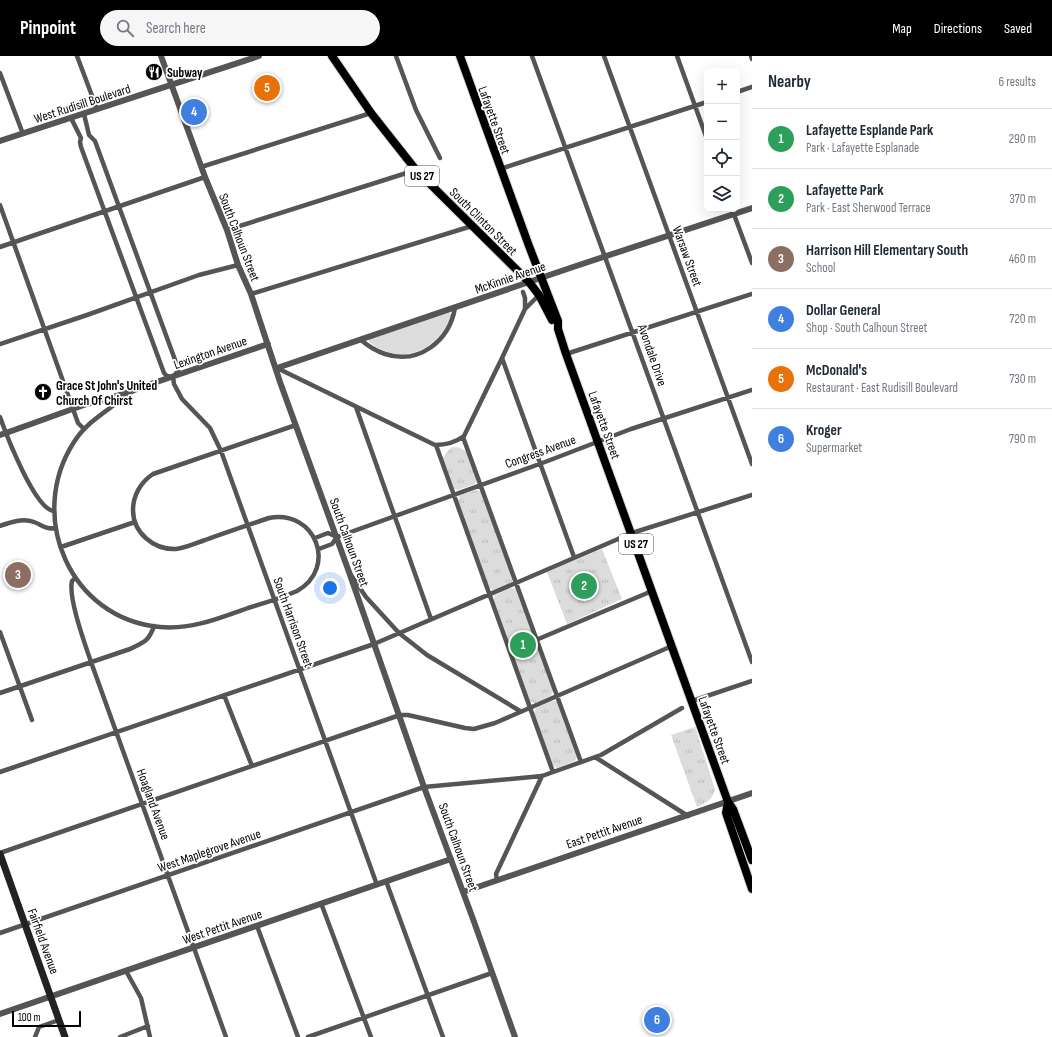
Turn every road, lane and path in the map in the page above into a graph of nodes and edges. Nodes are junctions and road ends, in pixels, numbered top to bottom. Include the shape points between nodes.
1 (77, 56) edge
2 (161, 56) edge
3 (259, 56) edge
4 (332, 56) edge
5 (396, 56) edge
6 (460, 56) edge
7 (532, 56) edge
8 (604, 56) edge
9 (677, 56) edge
10 (0, 73) edge
11 (171, 85) junction
12 (752, 87) edge
13 (740, 91) edge
14 (704, 103) edge
15 (695, 106) junction
16 (97, 109) junction
17 (371, 113) junction
18 (84, 114) junction
19 (71, 118) junction
20 (630, 127) junction
21 (704, 131) edge
22 (22, 134) junction
23 (89, 135) junction
24 (81, 138) junction
25 (0, 141) edge
26 (566, 148) junction
27 (440, 158) dead end
28 (201, 167) junction
29 (500, 169) junction
30 (416, 170) junction
31 (205, 177) junction
32 (0, 204) edge
33 (118, 206) junction
34 (752, 208) edge
35 (740, 210) edge
36 (104, 211) junction
37 (730, 212) edge
38 (733, 212) edge
39 (472, 226) junction
40 (227, 230) junction
41 (669, 236) junction
42 (13, 242) junction
43 (0, 247) edge
44 (605, 256) junction
45 (752, 263) edge
46 (238, 265) junction
47 (541, 278) junction
48 (529, 282) junction
49 (150, 292) junction
50 (523, 292) dead end
51 (251, 294) junction
52 (752, 294) edge
53 (539, 295) junction
54 (136, 297) junction
55 (455, 308) junction
56 (525, 309) junction
57 (698, 312) junction
58 (45, 329) junction
59 (558, 330) junction
60 (633, 332) junction
61 (362, 340) junction
62 (0, 344) edge
63 (268, 344) junction
64 (566, 354) junction
65 (502, 358) junction
66 (277, 368) junction
67 (173, 377) junction
68 (752, 390) edge
69 (120, 396) junction
70 (728, 398) junction
71 (356, 408) junction
72 (73, 409) junction
73 (0, 417) edge
74 (664, 419) junction
75 (296, 425) junction
76 (84, 430) junction
77 (3, 434) edge
78 (463, 437) junction
79 (598, 441) junction
80 (436, 445) junction
81 (221, 451) junction
82 (540, 463) junction
83 (752, 464) edge
84 (481, 485) junction
85 (752, 494) edge
86 (454, 495) junction
87 (54, 511) junction
88 (698, 512) junction
89 (394, 516) junction
90 (135, 522) junction
91 (247, 525) junction
92 (0, 526) edge
93 (55, 528) junction
94 (632, 533) junction
95 (337, 537) junction
96 (315, 538) junction
97 (60, 547) junction
98 (319, 549) junction
99 (574, 557) junction
100 (349, 572) junction
101 (75, 578) junction
102 (516, 583) junction
103 (652, 591) junction
104 (489, 595) junction
105 (366, 596) junction
106 (274, 600) junction
107 (359, 600) junction
108 (431, 619) junction
109 (154, 626) junction
110 (0, 632) edge
111 (399, 633) junction
112 (536, 640) junction
113 (374, 644) junction
114 (672, 646) junction
115 (91, 662) junction
116 (752, 662) edge
117 (299, 670) junction
118 (752, 681) edge
119 (20, 686) junction
120 (0, 693) edge
121 (224, 695) junction
122 (557, 696) junction
123 (692, 701) junction
124 (530, 707) junction
125 (682, 708) dead end
126 (520, 711) junction
127 (400, 715) junction
128 (32, 720) dead end
129 (117, 732) junction
130 (325, 741) junction
131 (595, 757) junction
132 (581, 762) junction
133 (252, 766) junction
134 (0, 772) edge
135 (553, 772) junction
136 (542, 776) junction
137 (424, 786) junction
138 (752, 793) edge
139 (728, 802) junction
140 (143, 804) junction
141 (350, 813) junction
142 (688, 816) junction
143 (0, 853) edge
144 (451, 859) junction
145 (752, 860) edge
146 (168, 876) junction
147 (497, 880) junction
148 (386, 881) junction
149 (377, 885) junction
150 (752, 889) edge
151 (463, 892) junction
152 (321, 903) junction
153 (25, 924) junction
154 (257, 926) junction
155 (0, 933) edge
156 (194, 947) junction
157 (126, 971) junction
158 (492, 973) junction
159 (51, 996) junction
160 (427, 996) junction
161 (0, 1014) edge
162 (364, 1018) junction
163 (59, 1020) junction
164 (148, 1026) junction
165 (35, 1037) edge
166 (65, 1037) edge
167 (120, 1037) edge
168 (150, 1037) edge
169 (226, 1037) edge
170 (298, 1037) edge
171 (308, 1037) edge
172 (371, 1037) edge
173 (443, 1037) edge
174 (515, 1037) edge

1 - 16 street
2 - 11 street, South Calhoun Street
3 - 11 street, West Rudisill Boulevard
4 - 17 highway, South Clinton Street / US 27
5 - 27 street via 416,110
6 - 29 highway, Lafayette Street / US 27
7 - 26 street, Avondale Drive
8 - 20 street, Warsaw Street
9 - 15 street
10 - 22 street
11 - 16 street, West Rudisill Boulevard
11 - 28 street, South Calhoun Street
12 - 13 street
14 - 15 street
15 - 20 street
15 - 21 street
16 - 18 street, West Rudisill Boulevard
17 - 28 street
17 - 30 highway, South Clinton Street / US 27
18 - 19 street, West Rudisill Boulevard
18 - 23 street, South Harrison Street
19 - 22 street, West Rudisill Boulevard
19 - 24 street, South Harrison Street
20 - 26 street
20 - 41 street, Warsaw Street
22 - 25 street, West Rudisill Boulevard
23 - 24 street
23 - 33 street, South Harrison Street via 95,141
24 - 36 street, South Harrison Street via 81,146
26 - 29 street
26 - 44 street, Avondale Drive
28 - 31 street, South Calhoun Street
29 - 47 highway, Lafayette Street / US 27
30 - 39 highway, South Clinton Street / US 27
30 - 40 street
31 - 33 street
31 - 40 street, South Calhoun Street
32 - 42 street
33 - 36 street
33 - 49 street, South Harrison Street
34 - 35 street, McKinnie Avenue
36 - 42 street
36 - 54 street, South Harrison Street
37 - 41 street, McKinnie Avenue
38 - 45 street
39 - 48 highway, South Clinton Street / US 27
39 - 51 street
40 - 46 street, South Calhoun Street
41 - 44 street, McKinnie Avenue
41 - 57 street, Warsaw Street
42 - 43 street
42 - 58 street
44 - 47 street, McKinnie Avenue
44 - 60 street, Avondale Drive
46 - 49 street
46 - 51 street, South Calhoun Street
47 - 48 street, McKinnie Avenue
47 - 59 highway, Lafayette Street / US 27 via 558,321
48 - 53 highway, South Clinton Street / US 27
48 - 55 street, McKinnie Avenue
49 - 54 street
49 - 67 street, South Harrison Street via 178,368
50 - 56 street
51 - 63 street, South Calhoun Street
52 - 57 street
53 - 56 street
53 - 59 highway, South Clinton Street / US 27
54 - 58 street
54 - 67 street, South Harrison Street via 164,373
55 - 61 street, McKinnie Avenue
55 - 61 street via 449,327 441,339 429,349 414,355 398,357 385,354
56 - 65 street
57 - 60 street
57 - 70 street, Warsaw Street
58 - 62 street
58 - 72 street
59 - 64 highway, Lafayette Street / US 27
60 - 64 street
60 - 74 street, Avondale Drive
61 - 66 street, McKinnie Avenue
63 - 66 street, South Calhoun Street
63 - 67 street, Lexington Avenue
64 - 79 highway, Lafayette Street / US 27
65 - 78 street
65 - 82 street
66 - 71 street
66 - 75 street, South Calhoun Street
67 - 69 street, Lexington Avenue
67 - 81 street, South Harrison Street via 182,399 210,428
68 - 70 street, Congress Avenue
69 - 72 street, Lexington Avenue via 112,396
69 - 76 street via 114,405
70 - 74 street, Congress Avenue
70 - 83 street, Warsaw Street
71 - 80 street
71 - 89 street
72 - 76 street via 78,423
72 - 77 street, Lexington Avenue
73 - 77 street
74 - 79 street, Congress Avenue
74 - 88 street, Avondale Drive
75 - 81 street
75 - 95 street, South Calhoun Street
76 - 87 street via 69,451 60,472 55,490
77 - 87 street via 26,479 45,506
78 - 80 street via 450,443
78 - 84 street
79 - 82 street, Congress Avenue
79 - 94 highway, Lafayette Street / US 27
80 - 86 street
81 - 90 street via 163,470 150,477 141,485 135,497
81 - 91 street, South Harrison Street
82 - 84 street, Congress Avenue
82 - 99 street
84 - 86 street, Congress Avenue
84 - 102 street
85 - 88 street
86 - 89 street, Congress Avenue
86 - 104 street
87 - 93 street
88 - 94 street
88 - 116 street, Avondale Drive
89 - 95 street, Congress Avenue
89 - 108 street
90 - 91 street via 142,535 149,541 170,549
90 - 97 street
91 - 96 street via 274,517 289,518 304,526
91 - 106 street, South Harrison Street
92 - 93 street via 24,520 48,529
93 - 97 street
94 - 99 street
94 - 103 highway, Lafayette Street / US 27
95 - 96 street via 328,533
95 - 98 street via 332,544
95 - 100 street, South Calhoun Street
96 - 98 street
97 - 101 street
98 - 106 street via 316,569 309,582 297,591
99 - 102 street
100 - 105 street
100 - 107 street, South Calhoun Street
101 - 109 street via 93,598 108,608 132,620
101 - 115 street, Hoagland Avenue via 71,590
102 - 104 street
102 - 112 street
103 - 112 street
103 - 114 highway, Lafayette Street / US 27
104 - 108 street
104 - 124 street
105 - 107 street
105 - 111 street
106 - 109 street via 200,624 179,628
106 - 117 street, South Harrison Street
107 - 113 street, South Calhoun Street
108 - 111 street
109 - 115 street via 150,637 142,643
110 - 119 street
111 - 113 street
111 - 126 street via 427,655
112 - 122 street
113 - 117 street
113 - 127 street, South Calhoun Street
114 - 122 street
114 - 123 highway, Lafayette Street / US 27
115 - 119 street
115 - 129 street, Hoagland Avenue
117 - 121 street
117 - 130 street, South Harrison Street
118 - 123 street
119 - 120 street
119 - 128 street
121 - 129 street
121 - 133 street
122 - 124 street
122 - 132 street
123 - 139 highway, Lafayette Street / US 27
124 - 126 street
124 - 135 street
125 - 131 street, West Maplegrove Avenue
126 - 127 street via 495,723 474,729
127 - 130 street
127 - 137 street, South Calhoun Street
129 - 134 street
129 - 140 street, Hoagland Avenue
130 - 133 street
130 - 141 street, South Harrison Street
131 - 132 street, West Maplegrove Avenue
131 - 142 street
132 - 135 street, West Maplegrove Avenue
133 - 140 street
135 - 136 street, West Maplegrove Avenue
136 - 137 street, West Maplegrove Avenue
136 - 147 street via 496,874
137 - 141 street, West Maplegrove Avenue
137 - 144 street, South Calhoun Street
138 - 139 street, East Pettit Avenue
139 - 142 street, East Pettit Avenue
139 - 145 highway, Lafayette Street / US 27
139 - 150 highway, Lafayette Street / US 27 via 726,813
140 - 143 street
140 - 146 street, Hoagland Avenue
141 - 146 street, West Maplegrove Avenue
141 - 149 street, South Harrison Street
142 - 147 street, East Pettit Avenue
143 - 153 main road, Fairfield Avenue
144 - 148 street, West Pettit Avenue
144 - 151 street, South Calhoun Street
146 - 153 street, West Maplegrove Avenue
146 - 156 street, Hoagland Avenue
147 - 151 street, East Pettit Avenue
148 - 149 street, West Pettit Avenue
148 - 160 street
149 - 152 street, West Pettit Avenue
151 - 158 street, South Calhoun Street
152 - 154 street, West Pettit Avenue
152 - 162 street
153 - 155 street, West Maplegrove Avenue
153 - 159 main road, Fairfield Avenue
154 - 156 street, West Pettit Avenue
154 - 170 street
156 - 157 street, West Pettit Avenue
156 - 169 street, Hoagland Avenue
157 - 159 street, West Pettit Avenue
157 - 164 street via 141,998
158 - 160 street
158 - 174 street, South Calhoun Street
159 - 161 street, West Pettit Avenue
159 - 163 main road, Fairfield Avenue
160 - 162 street
160 - 173 street
162 - 171 street
162 - 172 street
163 - 165 street via 39,1027
163 - 166 main road, Fairfield Avenue
164 - 167 street
164 - 168 street

